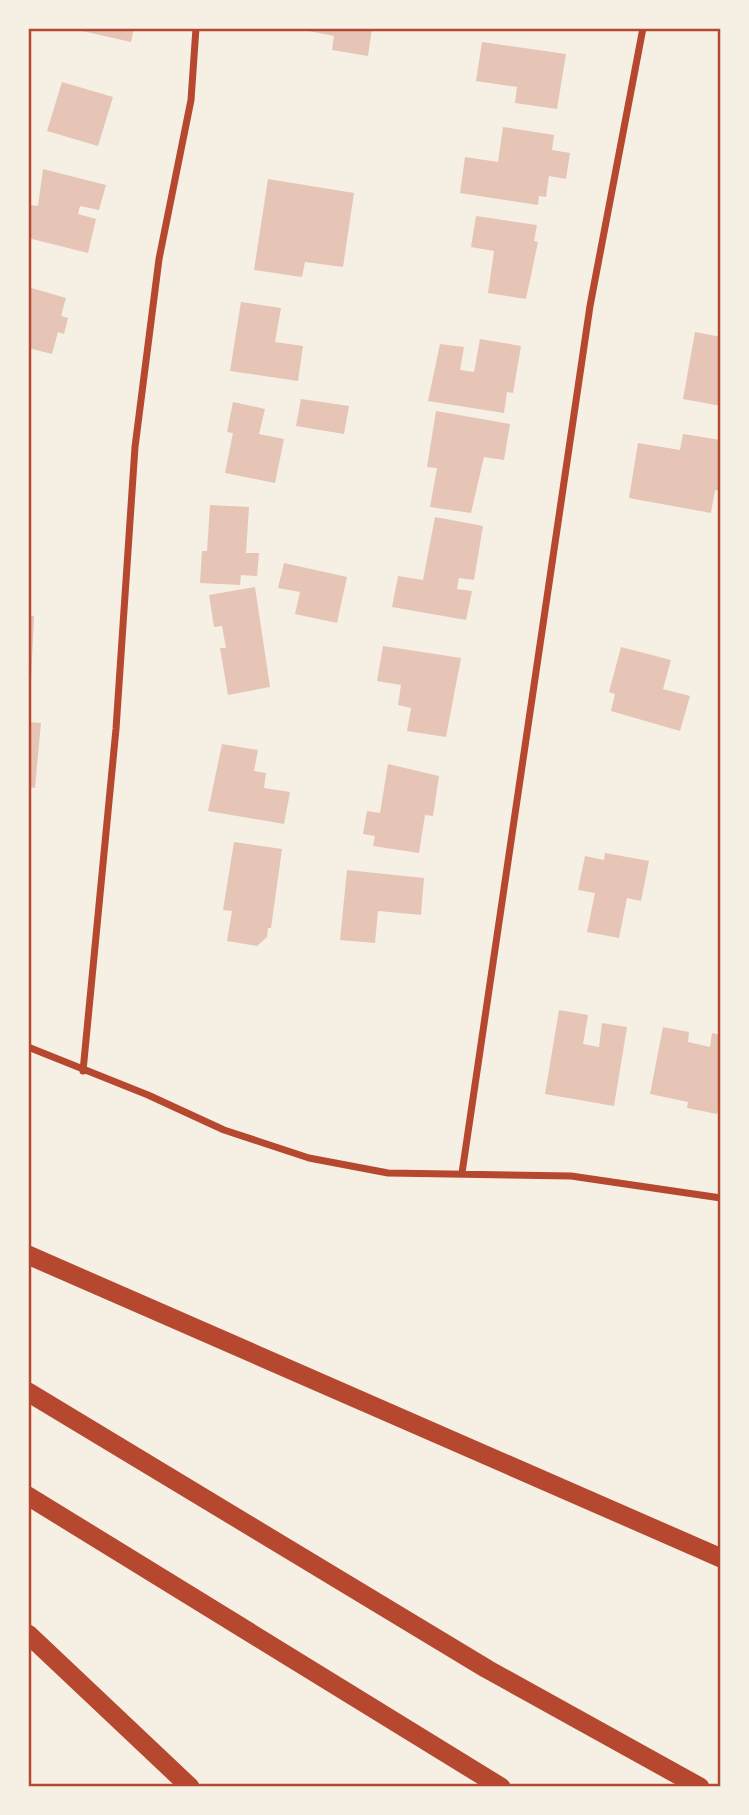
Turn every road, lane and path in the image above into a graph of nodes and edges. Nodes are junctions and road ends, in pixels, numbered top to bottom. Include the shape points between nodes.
1 (196, 28) edge
2 (643, 28) edge
3 (28, 1048) edge
4 (83, 1071) junction
5 (462, 1173) junction
6 (721, 1198) edge
7 (28, 1255) edge
8 (28, 1392) edge
9 (28, 1496) edge
10 (721, 1558) edge
11 (28, 1634) edge
12 (190, 1787) edge
13 (501, 1787) edge
14 (700, 1787) edge

1 - 4 street via 191,100 159,259 135,446 116,729
2 - 5 street via 590,306
3 - 4 street
4 - 5 street via 309,1158 388,1173
5 - 6 street via 571,1176
7 - 10 highway
8 - 14 highway via 487,1669
9 - 13 highway
11 - 12 highway

